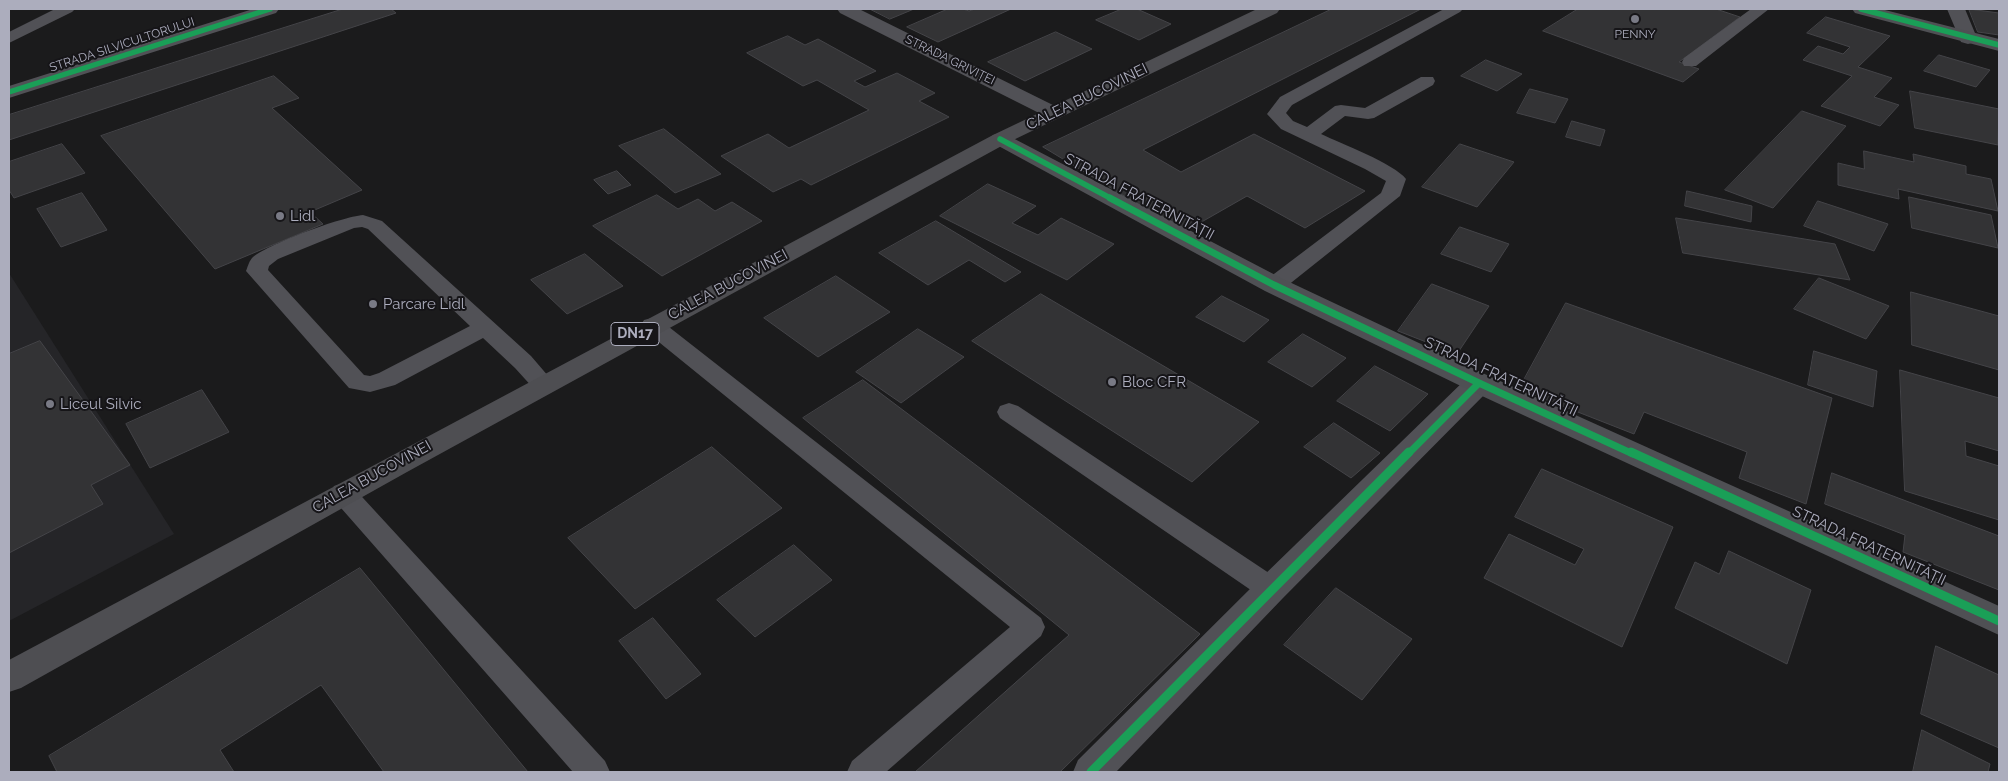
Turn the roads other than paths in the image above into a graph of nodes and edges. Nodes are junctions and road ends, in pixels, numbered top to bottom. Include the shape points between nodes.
1 (66, 9) edge
2 (270, 9) edge
3 (846, 9) edge
4 (1271, 9) edge
5 (1455, 9) edge
6 (1762, 9) edge
7 (1861, 9) edge
8 (1956, 9) edge
9 (9, 38) edge
10 (1968, 38) junction
11 (1999, 46) edge
12 (1690, 62) dead end
13 (1427, 81) dead end
14 (9, 92) edge
15 (1054, 113) junction
16 (1308, 134) junction
17 (1000, 139) junction
18 (1274, 285) junction
19 (652, 325) junction
20 (485, 328) junction
21 (1479, 383) junction
22 (543, 384) junction
23 (1009, 412) dead end
24 (342, 493) junction
25 (1271, 590) junction
26 (1999, 621) edge
27 (9, 677) edge
28 (594, 772) edge
29 (863, 772) edge
30 (1091, 772) edge

1 - 9 lane
2 - 14 street, STRADA SILVICULTORULUI
3 - 15 street, STRADA GRIVIȚEI
4 - 15 highway, CALEA BUCOVINEI / DN17
5 - 16 lane via 1286,101 1276,114 1288,125
6 - 12 lane
7 - 10 street
8 - 10 street
10 - 11 street
13 - 16 lane via 1368,114 1341,110
15 - 17 highway, CALEA BUCOVINEI / DN17
16 - 18 lane via 1396,179 1390,196
17 - 18 street, STRADA FRATERNITĂȚII
17 - 19 highway, CALEA BUCOVINEI / DN17
18 - 21 street, STRADA FRATERNITĂȚII
19 - 22 highway, CALEA BUCOVINEI / DN17
19 - 29 lane via 1031,627
20 - 20 lane via 375,225 363,221 350,222 259,263 257,271 357,382 370,384 388,378
20 - 22 lane
21 - 25 street
21 - 26 street, STRADA FRATERNITĂȚII
22 - 24 highway, CALEA BUCOVINEI / DN17
23 - 25 lane
24 - 27 highway, CALEA BUCOVINEI / DN17
24 - 28 lane
25 - 30 street

